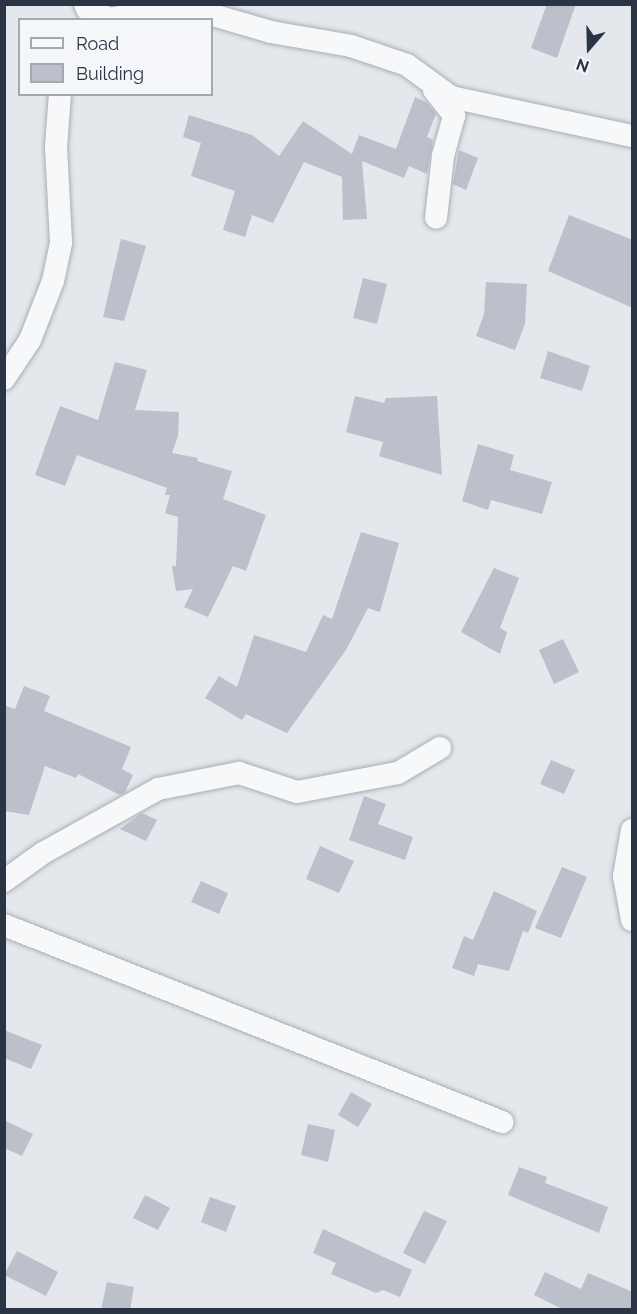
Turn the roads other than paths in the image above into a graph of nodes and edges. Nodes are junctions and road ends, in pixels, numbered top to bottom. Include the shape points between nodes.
1 (86, 9) edge
2 (108, 18) edge
3 (115, 18) edge
4 (419, 72) junction
5 (60, 96) edge
6 (633, 136) edge
7 (436, 218) dead end
8 (4, 379) edge
9 (440, 748) dead end
10 (633, 830) edge
11 (4, 881) edge
12 (633, 920) edge
13 (4, 925) edge
14 (501, 1122) dead end

1 - 2 street
3 - 4 street via 170,7 192,9 271,32 351,46
4 - 6 street via 451,97
4 - 7 street via 454,116 443,156
5 - 8 street via 56,147 61,242 53,281 30,340
9 - 11 street via 398,773 297,792 239,773 158,789 43,853
10 - 12 street via 624,876
13 - 14 street

